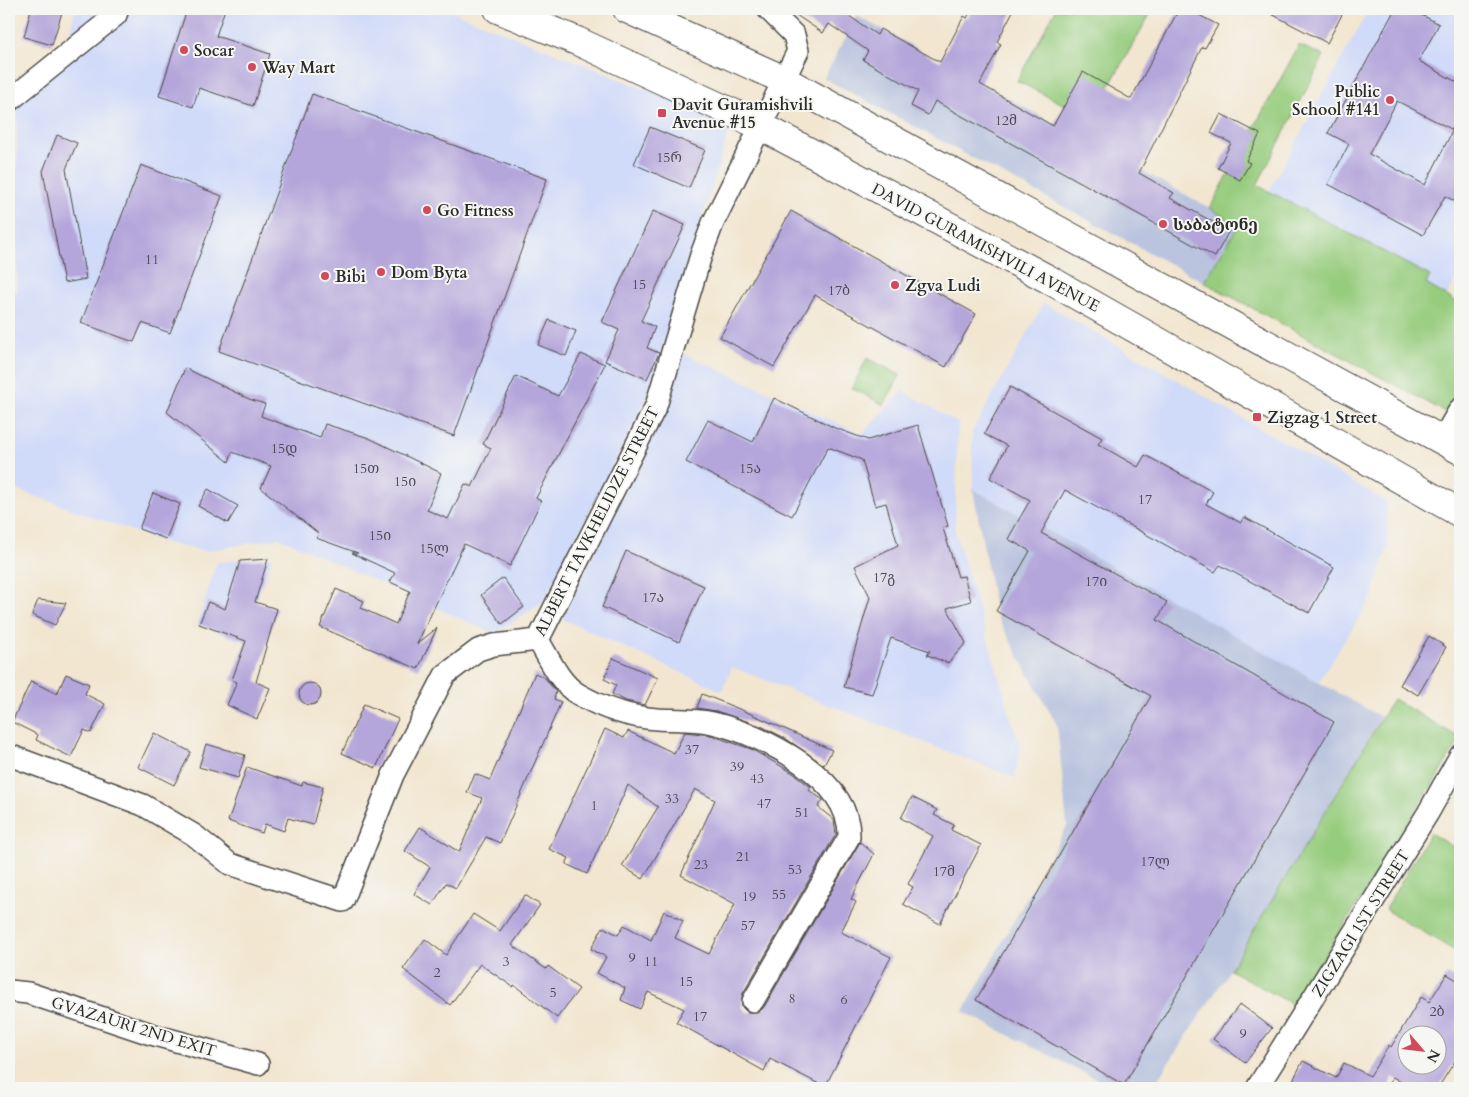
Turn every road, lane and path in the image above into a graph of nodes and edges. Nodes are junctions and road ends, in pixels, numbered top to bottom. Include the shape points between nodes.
1 (118, 9) edge
2 (498, 9) edge
3 (627, 9) edge
4 (768, 9) edge
5 (782, 79) junction
6 (9, 101) edge
7 (759, 125) junction
8 (1460, 409) edge
9 (1451, 445) edge
10 (1460, 513) edge
11 (538, 640) junction
12 (9, 755) edge
13 (1460, 756) edge
14 (9, 991) edge
15 (753, 1001) dead end
16 (258, 1064) dead end
17 (1257, 1088) edge

1 - 6 street via 116,15
2 - 7 main road, DAVID GURAMISHVILI AVENUE via 577,41
3 - 5 main road
4 - 5 street, ALBERT TAVKHELIDZE STREET via 794,35 798,51
5 - 7 street, ALBERT TAVKHELIDZE STREET
5 - 9 main road
7 - 10 main road, DAVID GURAMISHVILI AVENUE via 1048,279
7 - 11 street, ALBERT TAVKHELIDZE STREET via 701,255 656,406
8 - 9 street
11 - 12 street, ALBERT TAVKHELIDZE STREET via 478,650 445,675 392,775 343,901 230,864 194,835 143,805
11 - 15 street via 562,680 576,693 611,711 654,719 710,723 738,730 793,757 828,785 847,814 849,837
13 - 17 street, ZIGZAGI 1ST STREET
14 - 16 street, GVAZAURI 2ND EXIT via 28,993 151,1034

